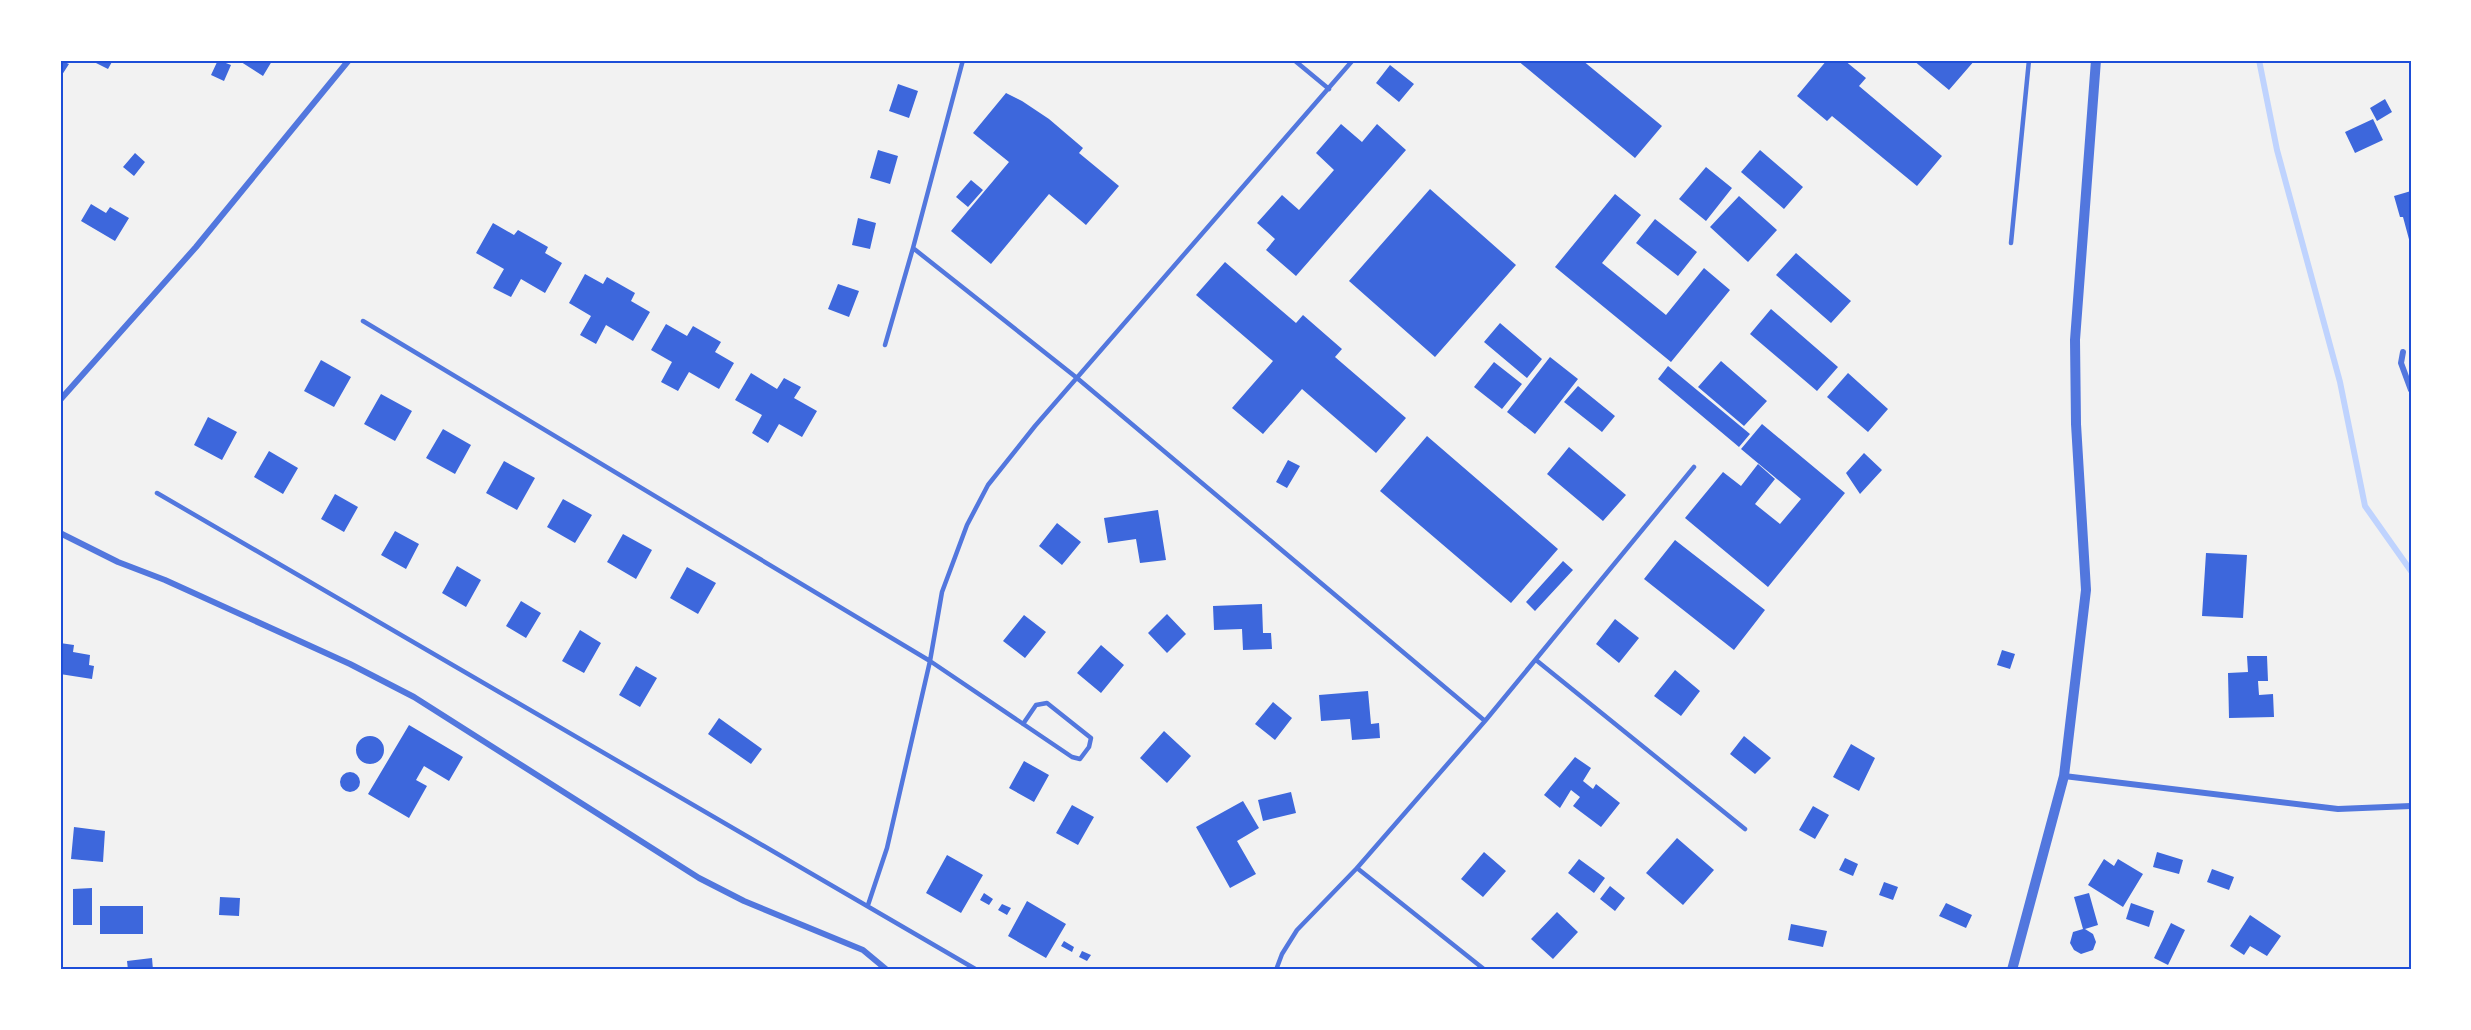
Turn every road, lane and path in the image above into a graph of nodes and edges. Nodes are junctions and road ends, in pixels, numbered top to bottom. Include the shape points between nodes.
1 (349, 60) edge
2 (963, 60) edge
3 (1294, 60) edge
4 (1353, 60) edge
5 (2029, 60) edge
6 (2096, 60) edge
7 (1329, 89) junction
8 (2011, 243) dead end
9 (913, 248) junction
10 (363, 321) dead end
11 (885, 345) dead end
12 (2403, 352) dead end
13 (1077, 378) junction
14 (2411, 390) edge
15 (60, 400) edge
16 (1694, 467) dead end
17 (158, 493) dead end
18 (60, 533) edge
19 (1536, 660) junction
20 (930, 661) junction
21 (1485, 721) junction
22 (1023, 724) junction
23 (2064, 776) junction
24 (2411, 806) edge
25 (1745, 829) dead end
26 (1357, 868) junction
27 (868, 905) junction
28 (887, 970) edge
29 (977, 970) edge
30 (1276, 970) edge
31 (1485, 970) edge
32 (2012, 970) edge

1 - 15 street via 196,247
2 - 9 lane
3 - 7 lane
4 - 7 lane
5 - 8 lane
6 - 23 street via 2075,340 2086,590
7 - 13 lane
9 - 11 lane
9 - 13 lane
10 - 20 lane
12 - 14 street via 2401,363
13 - 20 lane via 988,485 967,525 942,592
13 - 21 lane
16 - 19 lane
17 - 27 lane
18 - 28 street via 350,664 414,697 699,878 863,950
19 - 21 lane
19 - 25 lane
20 - 22 lane
20 - 27 lane via 888,848
21 - 26 lane
22 - 22 lane via 1036,705 1047,703 1091,738 1089,747 1080,759 1072,757
23 - 24 street via 2338,809
23 - 32 street
26 - 30 lane via 1297,930
26 - 31 lane
27 - 29 lane

